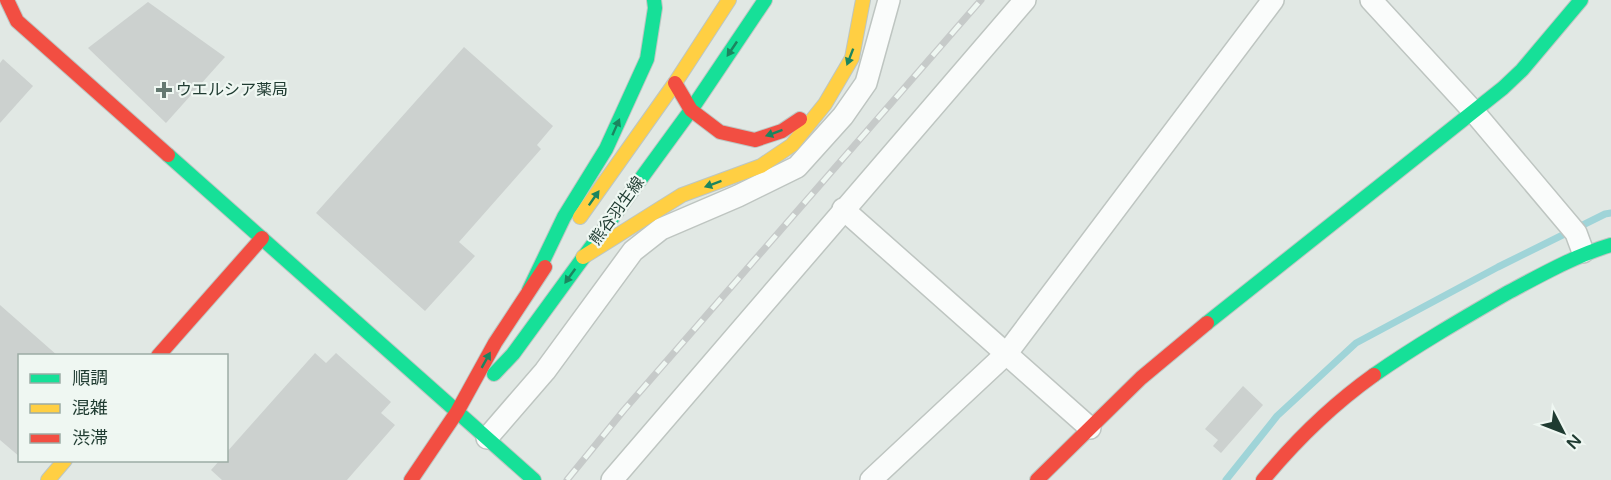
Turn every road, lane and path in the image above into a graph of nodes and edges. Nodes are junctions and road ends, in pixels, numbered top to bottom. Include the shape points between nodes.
1 (7, 0) edge
2 (654, 0) edge
3 (729, 0) edge
4 (765, 0) edge
5 (863, 0) edge
6 (890, 0) edge
7 (1025, 0) edge
8 (1273, 0) edge
9 (1371, 0) edge
10 (1581, 0) edge
11 (675, 83) junction
12 (825, 104) junction
13 (691, 110) junction
14 (1474, 112) junction
15 (843, 209) junction
16 (262, 238) junction
17 (1611, 245) edge
18 (1584, 252) junction
19 (583, 258) junction
20 (529, 290) junction
21 (1007, 353) junction
22 (160, 354) edge
23 (457, 412) junction
24 (1090, 428) junction
25 (487, 438) junction
26 (63, 462) edge
27 (48, 480) edge
28 (411, 480) edge
29 (534, 480) edge
30 (612, 480) edge
31 (871, 480) edge
32 (1037, 480) edge
33 (1263, 480) edge

1 - 16 main road via 17,21
20 -> 2 main road via 564,217 606,149 647,59
3 - 11 main road, 熊谷羽生線
4 -> 13 main road, 熊谷羽生線
5 -> 12 main road via 852,58
6 - 25 street via 866,83 843,116 797,167 661,229 633,251 545,371
7 - 15 street
8 - 21 street
9 - 14 street
10 - 14 main road via 1522,70
11 - 13 main road
20 -> 11 main road, 熊谷羽生線
12 -> 13 main road via 783,131 755,140 720,132
12 -> 19 main road via 792,145 761,166 682,195
13 - 19 main road, 熊谷羽生線
14 - 18 street via 1576,233
14 - 24 main road via 1208,322 1141,378
15 - 21 street
15 - 30 street
16 - 22 main road
16 - 23 main road
17 - 18 main road
18 - 33 main road via 1458,320 1369,379 1289,449
19 -> 23 main road, 熊谷羽生線 via 513,354
23 -> 20 main road, 熊谷羽生線
21 - 24 street
21 - 31 street
23 - 25 main road
23 - 28 main road, 熊谷羽生線
24 - 32 main road
25 - 29 main road
26 - 27 main road

